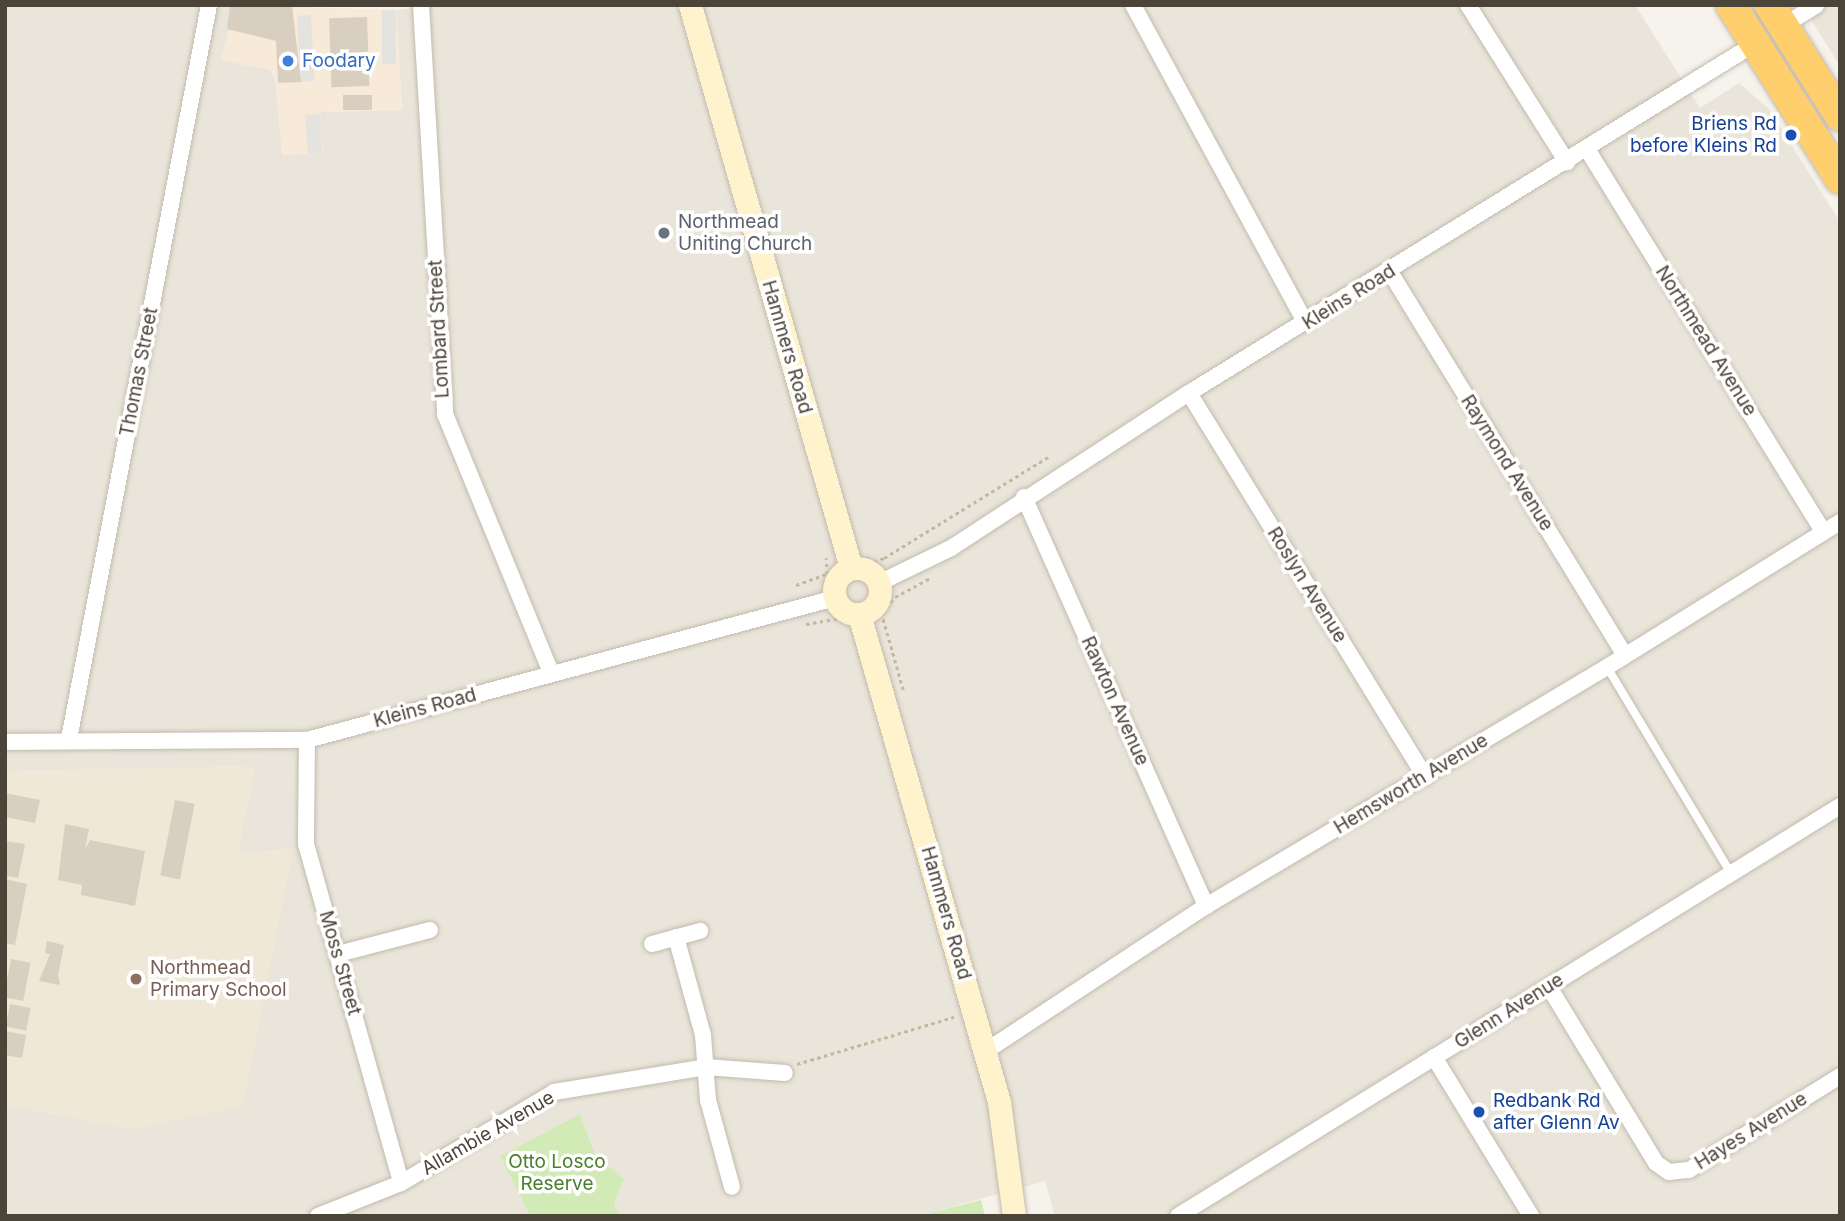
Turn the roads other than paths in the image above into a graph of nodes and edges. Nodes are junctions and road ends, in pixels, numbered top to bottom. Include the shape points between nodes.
1 (209, 5) edge
2 (421, 5) edge
3 (690, 5) edge
4 (1133, 5) edge
5 (1468, 5) edge
6 (1731, 5) edge
7 (1816, 5) edge
8 (1776, 16) edge
9 (1756, 43) junction
10 (1840, 116) edge
11 (1587, 149) junction
12 (1567, 162) junction
13 (1840, 179) edge
14 (1390, 272) junction
15 (1306, 323) junction
16 (1189, 393) junction
17 (1024, 497) junction
18 (1840, 522) edge
19 (1824, 532) junction
20 (857, 559) junction
21 (879, 583) junction
22 (835, 598) junction
23 (851, 617) junction
24 (1625, 655) junction
25 (1607, 667) junction
26 (551, 673) junction
27 (69, 738) junction
28 (307, 740) junction
29 (5, 742) edge
30 (1425, 777) junction
31 (1840, 806) edge
32 (1731, 873) junction
33 (1206, 906) junction
34 (430, 930) dead end
35 (700, 931) dead end
36 (676, 937) junction
37 (652, 944) dead end
38 (338, 954) junction
39 (1549, 987) junction
40 (986, 1051) junction
41 (1434, 1057) junction
42 (706, 1067) junction
43 (785, 1073) road end
44 (1840, 1076) edge
45 (401, 1183) junction
46 (732, 1187) dead end
47 (318, 1216) edge
48 (1014, 1216) edge
49 (1178, 1216) edge
50 (1531, 1216) edge

1 - 27 street, Thomas Street
2 - 26 street, Lombard Street via 445,415
3 - 20 street, Hammers Road
4 - 15 street
5 - 12 street
6 - 9 highway
7 - 8 street, Kleins Road
8 - 9 highway, Kleins Road
8 - 10 highway
9 - 11 street, Kleins Road
9 - 13 highway
11 - 12 street, Kleins Road
11 - 19 street, Northmead Avenue
12 - 14 street, Kleins Road
14 - 15 street, Kleins Road
14 - 24 street, Raymond Avenue
15 - 16 street, Kleins Road
16 - 17 street, Kleins Road
16 - 30 street, Roslyn Avenue
17 - 21 street, Kleins Road via 951,548
17 - 33 street, Rawton Avenue
18 - 19 street, Hemsworth Avenue
19 - 24 street, Hemsworth Avenue
20 - 21 street
20 - 22 street via 838,577
21 - 23 street via 876,603
22 - 23 street
22 - 26 street, Kleins Road
23 - 40 street, Hammers Road
24 - 25 street, Hemsworth Avenue
25 - 30 street, Hemsworth Avenue
25 - 32 lane
26 - 28 street, Kleins Road
27 - 28 street, Kleins Road
27 - 29 street, Kleins Road
28 - 38 street, Moss Street via 306,844
30 - 33 street, Hemsworth Avenue
31 - 32 street, Glenn Avenue
32 - 39 street, Glenn Avenue
33 - 40 street, Hemsworth Avenue
34 - 38 street
35 - 36 street
36 - 37 street
36 - 42 street via 703,1035
38 - 45 street, Moss Street
39 - 41 street, Glenn Avenue
39 - 44 street, Hayes Avenue via 1657,1163 1669,1172 1689,1170
40 - 48 street, Hammers Road via 1006,1141
41 - 49 street, Glenn Avenue
41 - 50 street
42 - 43 street, Allambie Avenue
42 - 45 street, Allambie Avenue via 554,1092
42 - 46 street via 708,1100
45 - 47 street, Allambie Avenue

